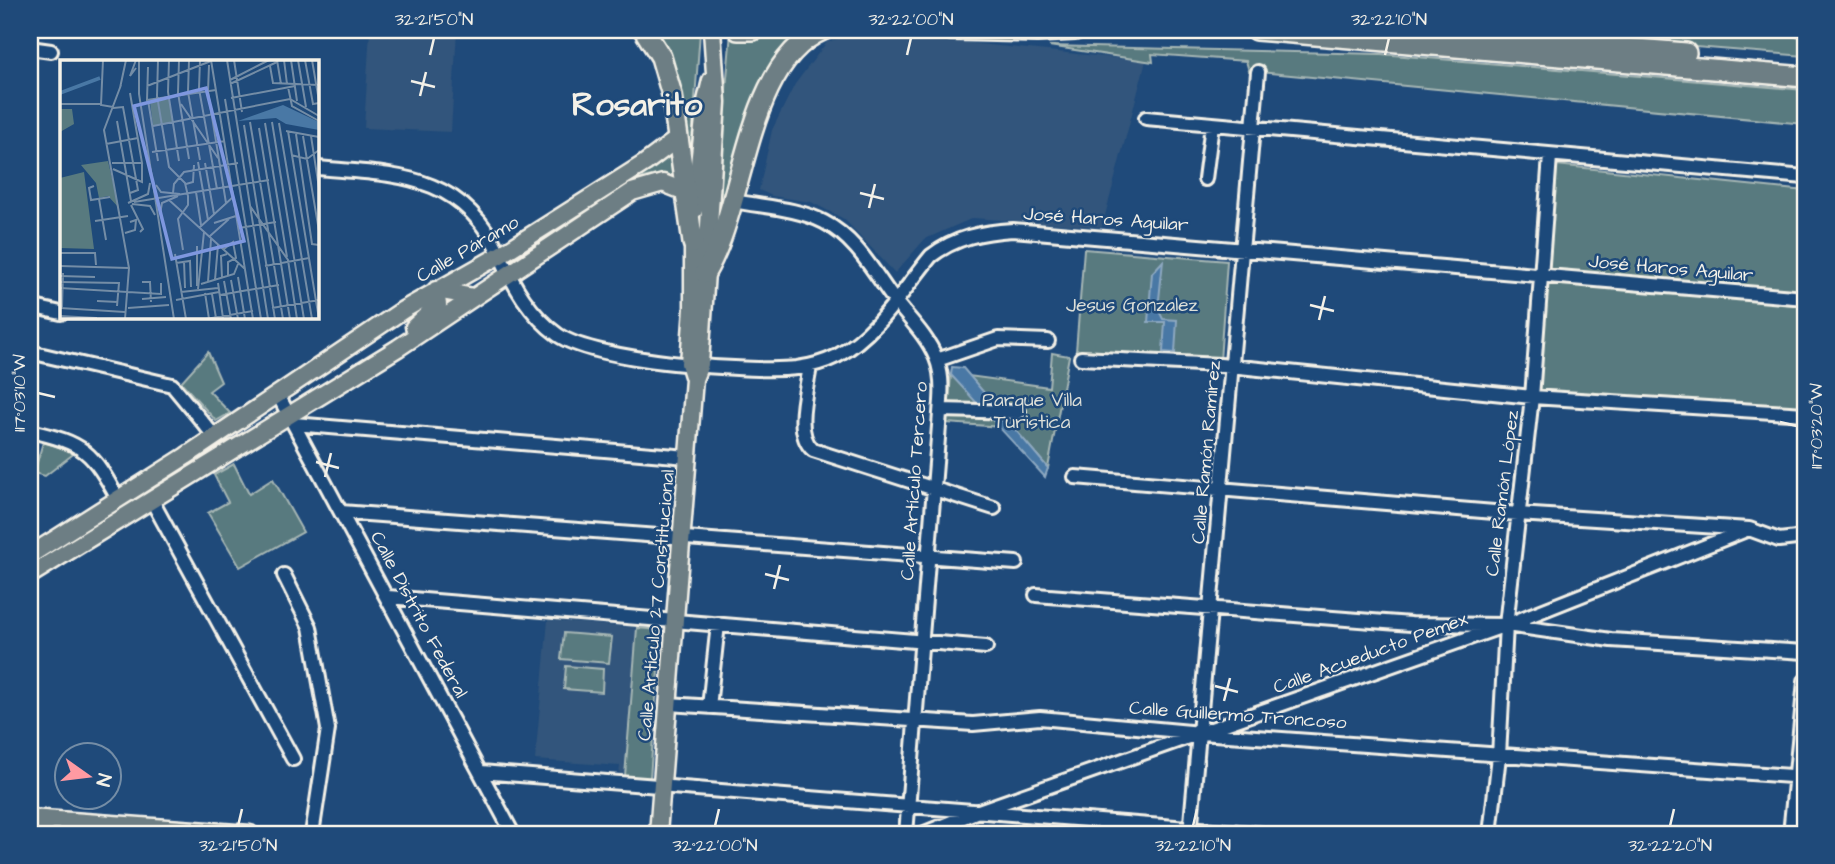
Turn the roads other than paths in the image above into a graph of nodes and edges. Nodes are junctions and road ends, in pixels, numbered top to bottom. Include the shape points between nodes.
1 (644, 30) edge
2 (712, 30) edge
3 (722, 30) edge
4 (738, 30) edge
5 (753, 30) edge
6 (823, 30) edge
7 (952, 30) edge
8 (1060, 30) edge
9 (1256, 30) edge
10 (1402, 30) edge
11 (30, 48) edge
12 (51, 51) dead end
13 (1805, 64) edge
14 (715, 67) junction
15 (1258, 72) dead end
16 (1805, 77) edge
17 (1146, 118) dead end
18 (1212, 125) junction
19 (1253, 130) junction
20 (677, 139) junction
21 (1550, 156) junction
22 (318, 168) edge
23 (1805, 177) edge
24 (1205, 179) dead end
25 (683, 191) junction
26 (734, 201) junction
27 (693, 243) junction
28 (1241, 248) junction
29 (499, 255) junction
30 (705, 273) junction
31 (507, 276) junction
32 (1542, 276) junction
33 (436, 290) junction
34 (474, 297) junction
35 (1805, 298) edge
36 (894, 300) junction
37 (30, 306) edge
38 (60, 313) edge
39 (1048, 341) dead end
40 (398, 348) junction
41 (30, 352) edge
42 (1081, 358) dead end
43 (937, 360) junction
44 (810, 366) junction
45 (1231, 366) junction
46 (694, 368) junction
47 (278, 395) junction
48 (1532, 397) junction
49 (940, 410) junction
50 (1018, 412) dead end
51 (1805, 414) edge
52 (291, 419) junction
53 (30, 431) edge
54 (215, 436) junction
55 (688, 457) junction
56 (1075, 477) dead end
57 (1222, 489) junction
58 (933, 490) junction
59 (118, 499) junction
60 (152, 499) junction
61 (994, 508) dead end
62 (341, 512) junction
63 (1518, 514) junction
64 (1749, 529) junction
65 (681, 536) junction
66 (1805, 537) edge
67 (30, 555) edge
68 (927, 558) junction
69 (1016, 563) dead end
70 (30, 575) edge
71 (285, 575) dead end
72 (1037, 595) dead end
73 (388, 597) junction
74 (1211, 608) junction
75 (675, 621) junction
76 (718, 624) junction
77 (1506, 625) junction
78 (922, 642) junction
79 (986, 647) dead end
80 (1805, 652) edge
81 (1805, 681) edge
82 (668, 704) junction
83 (709, 707) junction
84 (30, 716) edge
85 (916, 720) junction
86 (30, 730) edge
87 (1201, 733) junction
88 (1499, 756) junction
89 (293, 759) dead end
90 (481, 772) junction
91 (1801, 777) edge
92 (662, 785) junction
93 (908, 804) junction
94 (976, 812) junction
95 (30, 818) edge
96 (1190, 832) edge
97 (30, 833) edge
98 (47, 834) edge
99 (250, 834) edge
100 (312, 834) edge
101 (513, 834) edge
102 (658, 834) edge
103 (906, 834) edge
104 (922, 834) edge
105 (1264, 834) edge
106 (1490, 834) edge
107 (1790, 834) edge

1 - 20 highway via 666,70
2 - 14 main road, Calle Artículo 27 Constitucional
3 - 14 main road, Calle Artículo 27 Constitucional
4 - 5 highway
6 - 26 highway via 792,52 769,87
7 - 8 highway
9 - 16 highway
10 - 13 highway
11 - 12 street
14 - 27 main road, Calle Artículo 27 Constitucional via 706,101
14 - 30 main road, Calle Artículo 27 Constitucional via 717,102
15 - 19 street, Calle Ramón Ramírez
17 - 18 street
18 - 19 street
18 - 24 street
19 - 21 street
19 - 28 street, Calle Ramón Ramírez
20 - 25 highway
20 - 29 main road, Calle Páramo
21 - 23 street
21 - 32 street, Calle Ramón López
22 - 29 street, José Haros Aguilar via 391,174 441,189 473,213
25 - 27 highway
25 - 31 main road via 663,183 632,192
26 - 30 highway via 723,239
26 - 36 street, Calle Artículo Tercero via 825,222 854,246
27 - 46 main road, Calle Artículo 27 Constitucional
28 - 32 street, José Haros Aguilar
28 - 36 street, José Haros Aguilar via 1045,230 986,232 931,256
28 - 45 street, Calle Ramón Ramírez
29 - 31 street, José Haros Aguilar
29 - 33 main road, Calle Páramo
30 - 46 main road, Calle Artículo 27 Constitucional
31 - 34 main road
31 - 46 street, José Haros Aguilar via 547,326 579,346
32 - 35 street, José Haros Aguilar
32 - 48 street, Calle Ramón López
33 - 34 main road
33 - 40 main road via 438,304
33 - 47 main road, Calle Páramo
34 - 40 main road
36 - 43 street, Calle Artículo Tercero
36 - 44 street, José Haros Aguilar via 855,344
37 - 38 street
39 - 43 street via 998,339
40 - 52 main road
41 - 54 street via 172,385
42 - 45 street
43 - 49 street, Calle Artículo Tercero via 942,381
44 - 46 street, José Haros Aguilar
44 - 58 street via 803,430 809,447
45 - 48 street
45 - 57 street, Calle Ramón Ramírez
46 - 55 main road, Calle Artículo 27 Constitucional
47 - 52 street, Calle Distrito Federal
47 - 54 main road
48 - 51 street
48 - 63 street, Calle Ramón López
49 - 50 street
49 - 58 street, Calle Artículo Tercero
52 - 55 street
52 - 60 main road
52 - 62 street, Calle Distrito Federal
53 - 59 street via 80,446
54 - 59 main road
55 - 65 main road, Calle Artículo 27 Constitucional
56 - 57 street
57 - 63 street
57 - 74 street, Calle Ramón Ramírez
58 - 61 street
58 - 68 street, Calle Artículo Tercero
59 - 67 main road
60 - 70 main road
60 - 89 street
62 - 65 street
62 - 73 street, Calle Distrito Federal
63 - 64 street
63 - 77 street, Calle Ramón López
64 - 66 street via 1779,540
64 - 77 street, Calle Acueducto Pemex
65 - 68 street
65 - 75 main road, Calle Artículo 27 Constitucional
68 - 69 street
68 - 78 street, Calle Artículo Tercero
71 - 100 street via 310,627 328,729
72 - 74 street
73 - 75 street
73 - 90 street, Calle Distrito Federal
74 - 77 street via 1410,624
74 - 87 street, Calle Ramón Ramírez
75 - 76 street
75 - 82 main road, Calle Artículo 27 Constitucional
76 - 78 street
76 - 83 street
77 - 80 street via 1611,640
77 - 87 street, Calle Acueducto Pemex
77 - 88 street, Calle Ramón López
78 - 79 street
78 - 85 street, Calle Artículo Tercero
81 - 91 street
82 - 83 street, Calle Guillermo Troncoso
82 - 92 main road, Calle Artículo 27 Constitucional
83 - 85 street, Calle Guillermo Troncoso
84 - 86 street
85 - 87 street, Calle Guillermo Troncoso via 987,723 1040,718
85 - 93 street, Calle Artículo Tercero
87 - 88 street, Calle Guillermo Troncoso
87 - 94 street, Calle Acueducto Pemex
87 - 96 street, Calle Ramón Ramírez
88 - 91 street, Calle Guillermo Troncoso
88 - 106 street, Calle Ramón López
90 - 92 street
90 - 101 street, Calle Distrito Federal
91 - 107 street
92 - 93 street
92 - 102 main road, Calle Artículo 27 Constitucional
93 - 94 street
93 - 103 street, Calle Artículo Tercero
94 - 96 street
94 - 104 street, Calle Acueducto Pemex
95 - 99 main road
96 - 105 street
97 - 98 main road

